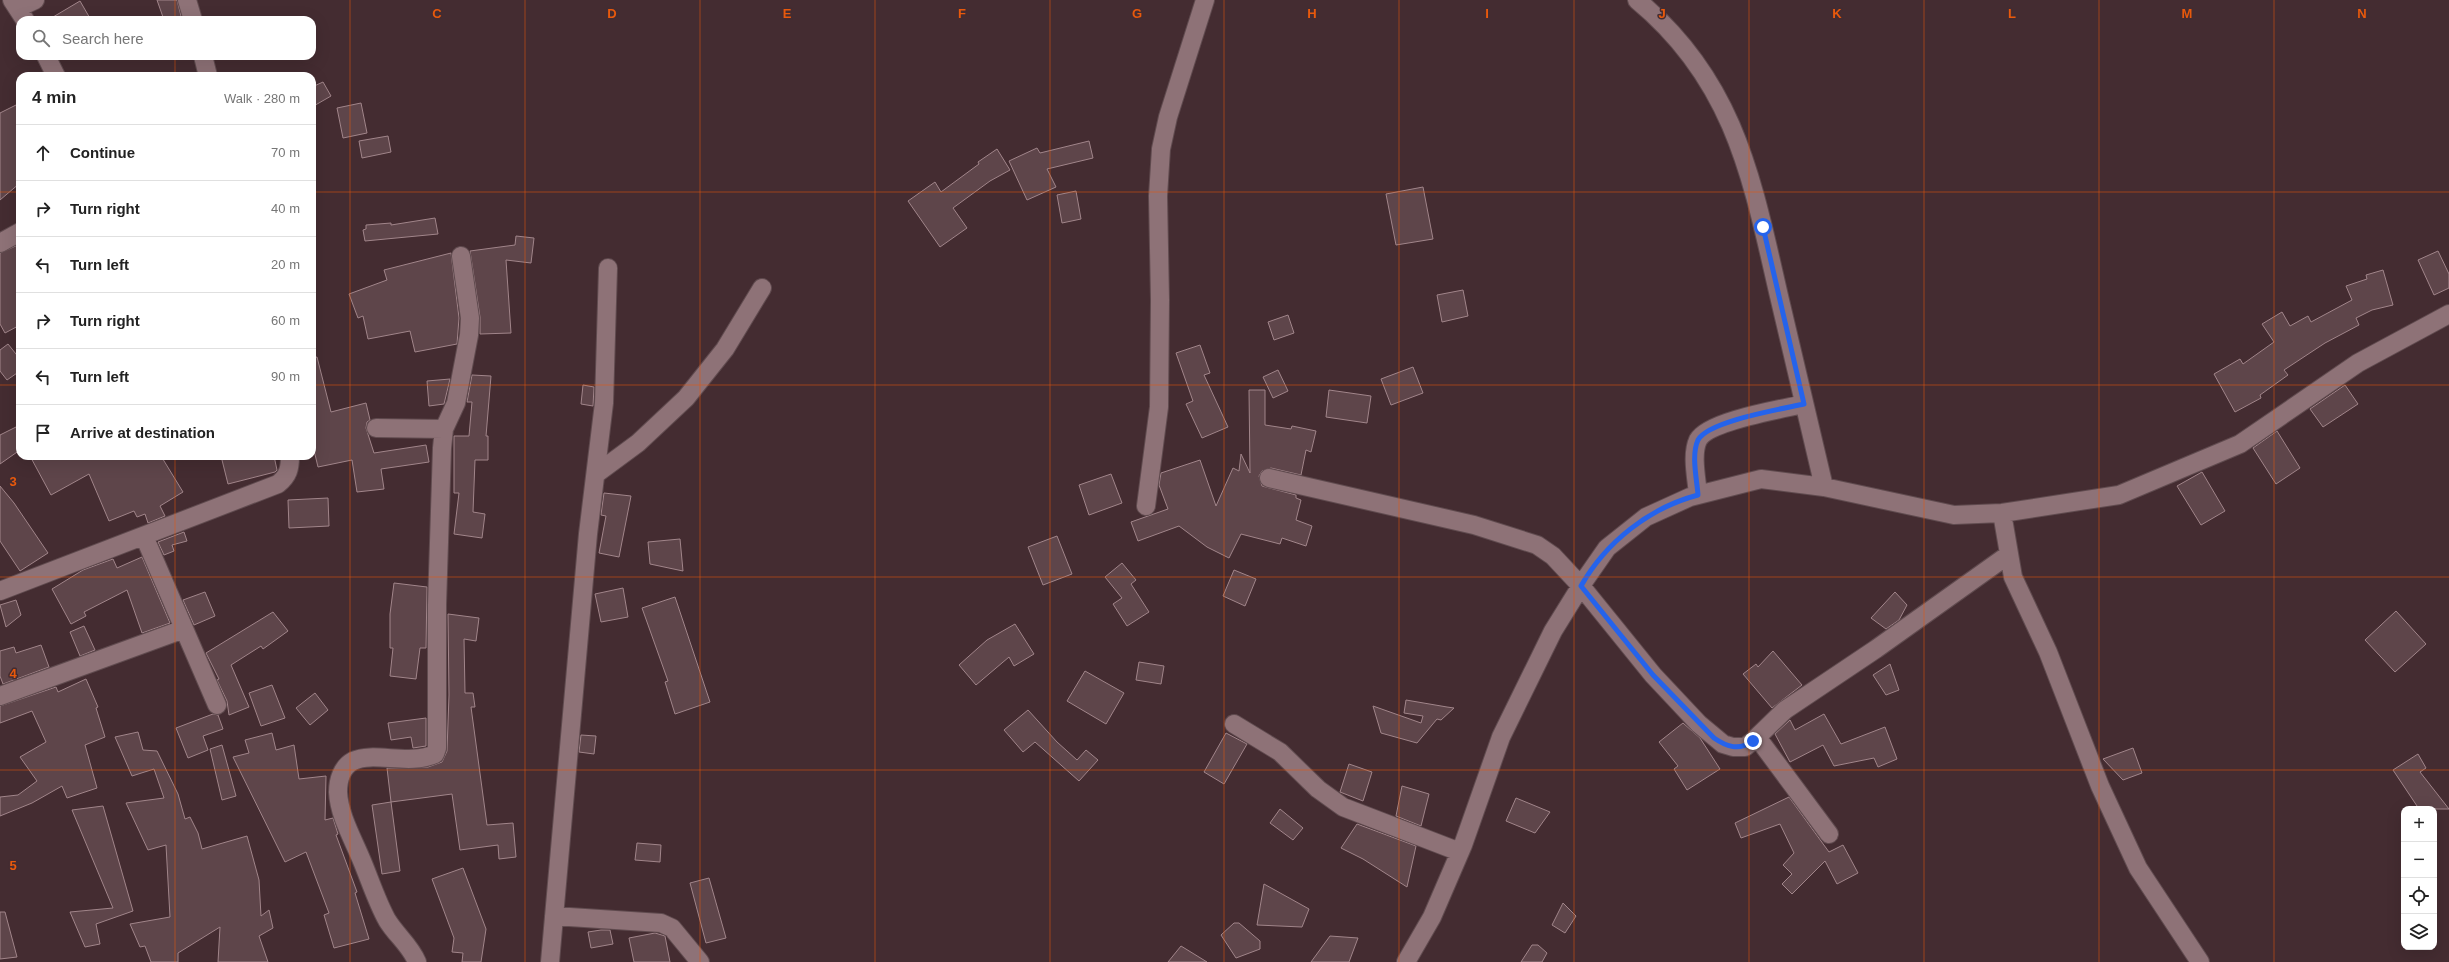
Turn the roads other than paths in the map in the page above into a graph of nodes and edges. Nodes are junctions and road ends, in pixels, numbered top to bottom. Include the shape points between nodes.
1 (35, 0) edge
2 (187, 0) edge
3 (1205, 0) edge
4 (1637, 0) edge
5 (18, 9) edge
6 (192, 16) edge
7 (48, 60) edge
8 (204, 60) edge
9 (54, 72) edge
10 (207, 72) edge
11 (16, 234) edge
12 (0, 243) edge
13 (461, 256) dead end
14 (608, 268) dead end
15 (762, 288) dead end
16 (2449, 314) edge
17 (1804, 404) junction
18 (376, 428) dead end
19 (444, 429) junction
20 (290, 460) edge
21 (596, 474) junction
22 (1269, 478) dead end
23 (1824, 487) junction
24 (1698, 495) junction
25 (1146, 506) dead end
26 (2002, 513) junction
27 (144, 536) junction
28 (2008, 555) junction
29 (1581, 586) junction
30 (0, 591) edge
31 (184, 629) junction
32 (0, 696) edge
33 (217, 705) dead end
34 (1234, 724) dead end
35 (1757, 737) junction
36 (1829, 834) dead end
37 (1460, 852) junction
38 (554, 916) junction
39 (416, 962) edge
40 (550, 962) edge
41 (700, 962) edge
42 (1406, 962) edge
43 (2200, 962) edge

1 - 5 street
2 - 6 street
3 - 25 street via 1168,117 1161,149 1158,196 1159,407
4 - 17 street via 1674,36 1700,67 1731,121 1748,167
7 - 9 street
8 - 10 street
11 - 12 street
13 - 19 street via 470,318 469,335 456,403
14 - 21 street via 604,403
15 - 21 street via 725,349 686,398 638,443
16 - 26 street via 2358,363 2240,444 2119,495
17 - 23 street
17 - 24 street via 1727,422 1703,434 1698,440 1696,450
18 - 19 street
19 - 39 street via 437,605 437,748 434,754 422,758 369,758 354,761 339,778 340,806 382,909 391,926 412,950
20 - 27 street via 286,477 278,484
21 - 38 street via 588,534
22 - 29 street via 1504,533 1537,545 1553,556
23 - 24 street via 1762,479
23 - 26 street via 1954,515
24 - 29 street via 1646,517 1607,548
26 - 28 street
27 - 30 street
27 - 31 street
28 - 35 street via 1785,710
28 - 43 street via 2016,586 2048,652 2100,786 2133,857
29 - 35 street via 1653,675 1714,738 1733,747 1745,747
29 - 37 street via 1553,631 1501,737
31 - 32 street
31 - 33 street
34 - 37 street via 1280,752 1318,789 1343,807
35 - 36 street
37 - 42 street via 1432,917
38 - 40 street
38 - 41 street via 661,923 672,928

